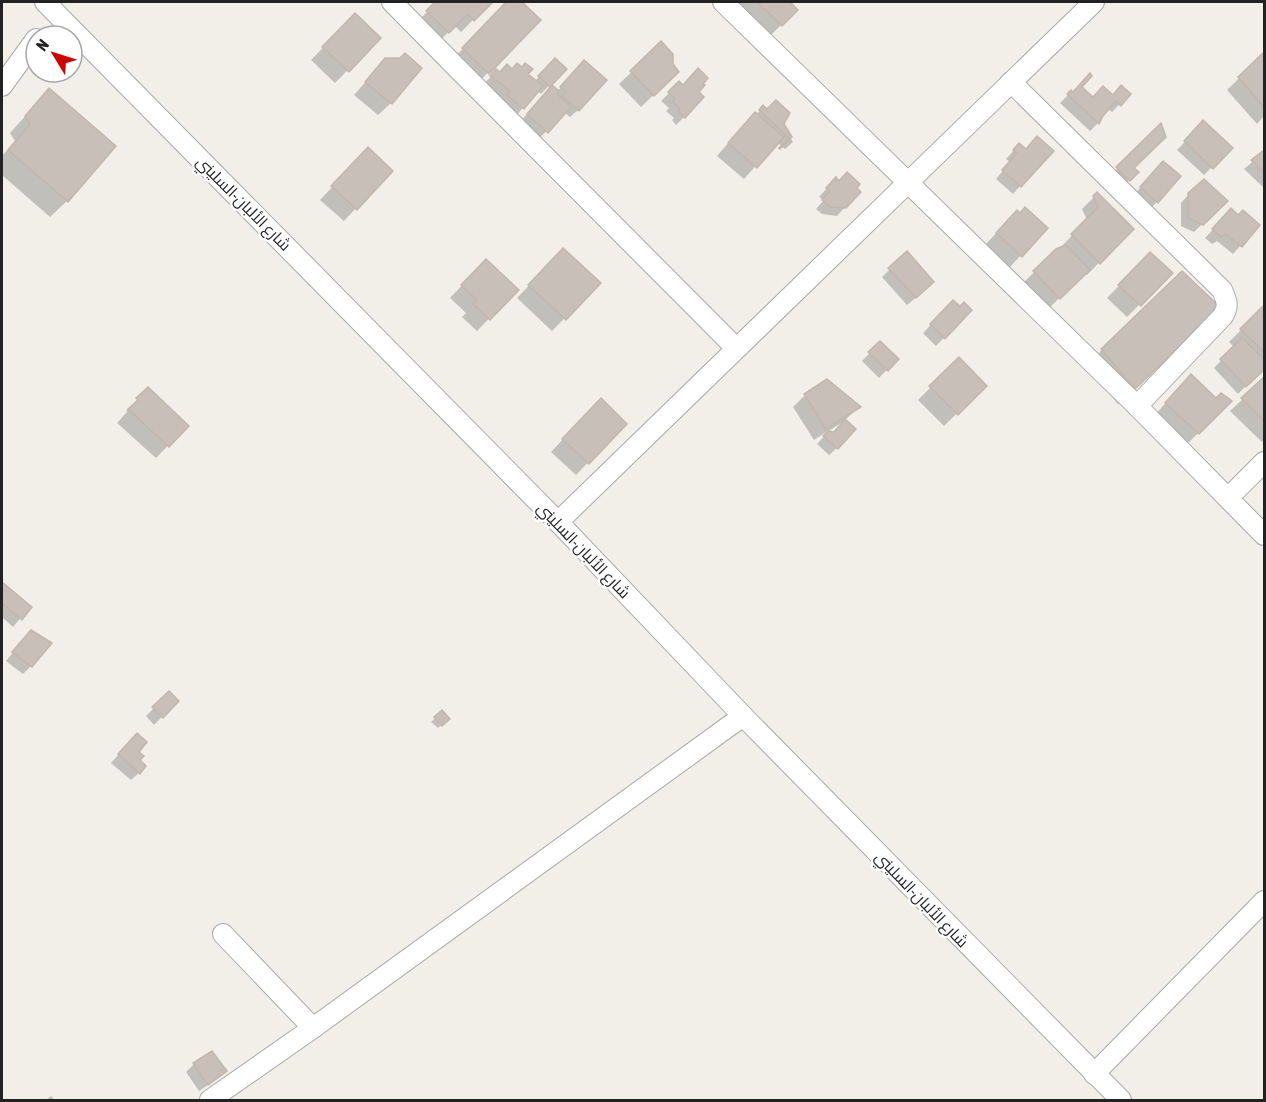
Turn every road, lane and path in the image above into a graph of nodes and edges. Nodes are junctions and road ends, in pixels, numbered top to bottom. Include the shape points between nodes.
1 (392, 2) edge
2 (723, 2) edge
3 (1094, 2) edge
4 (50, 7) edge
5 (43, 24) edge
6 (24, 56) edge
7 (1011, 82) junction
8 (2, 86) edge
9 (908, 182) junction
10 (736, 348) junction
11 (1137, 406) junction
12 (1264, 462) edge
13 (1228, 498) junction
14 (558, 522) junction
15 (1264, 535) edge
16 (743, 717) junction
17 (1264, 901) edge
18 (223, 934) dead end
19 (313, 1028) junction
20 (1094, 1074) junction
21 (210, 1101) edge
22 (1121, 1101) edge

1 - 10 street
2 - 9 street
3 - 7 street
4 - 5 street
4 - 14 street, شارع الألبان-السليني
6 - 8 street
7 - 9 street
7 - 11 street via 1222,290 1227,300 1223,316
9 - 10 street
9 - 11 street
10 - 14 street
11 - 13 street
12 - 13 street
13 - 15 street
14 - 16 street, شارع الألبان-السليني
16 - 19 street
16 - 20 street, شارع الألبان-السليني
17 - 20 street
18 - 19 street
19 - 21 street
20 - 22 street, شارع الألبان-السليني

